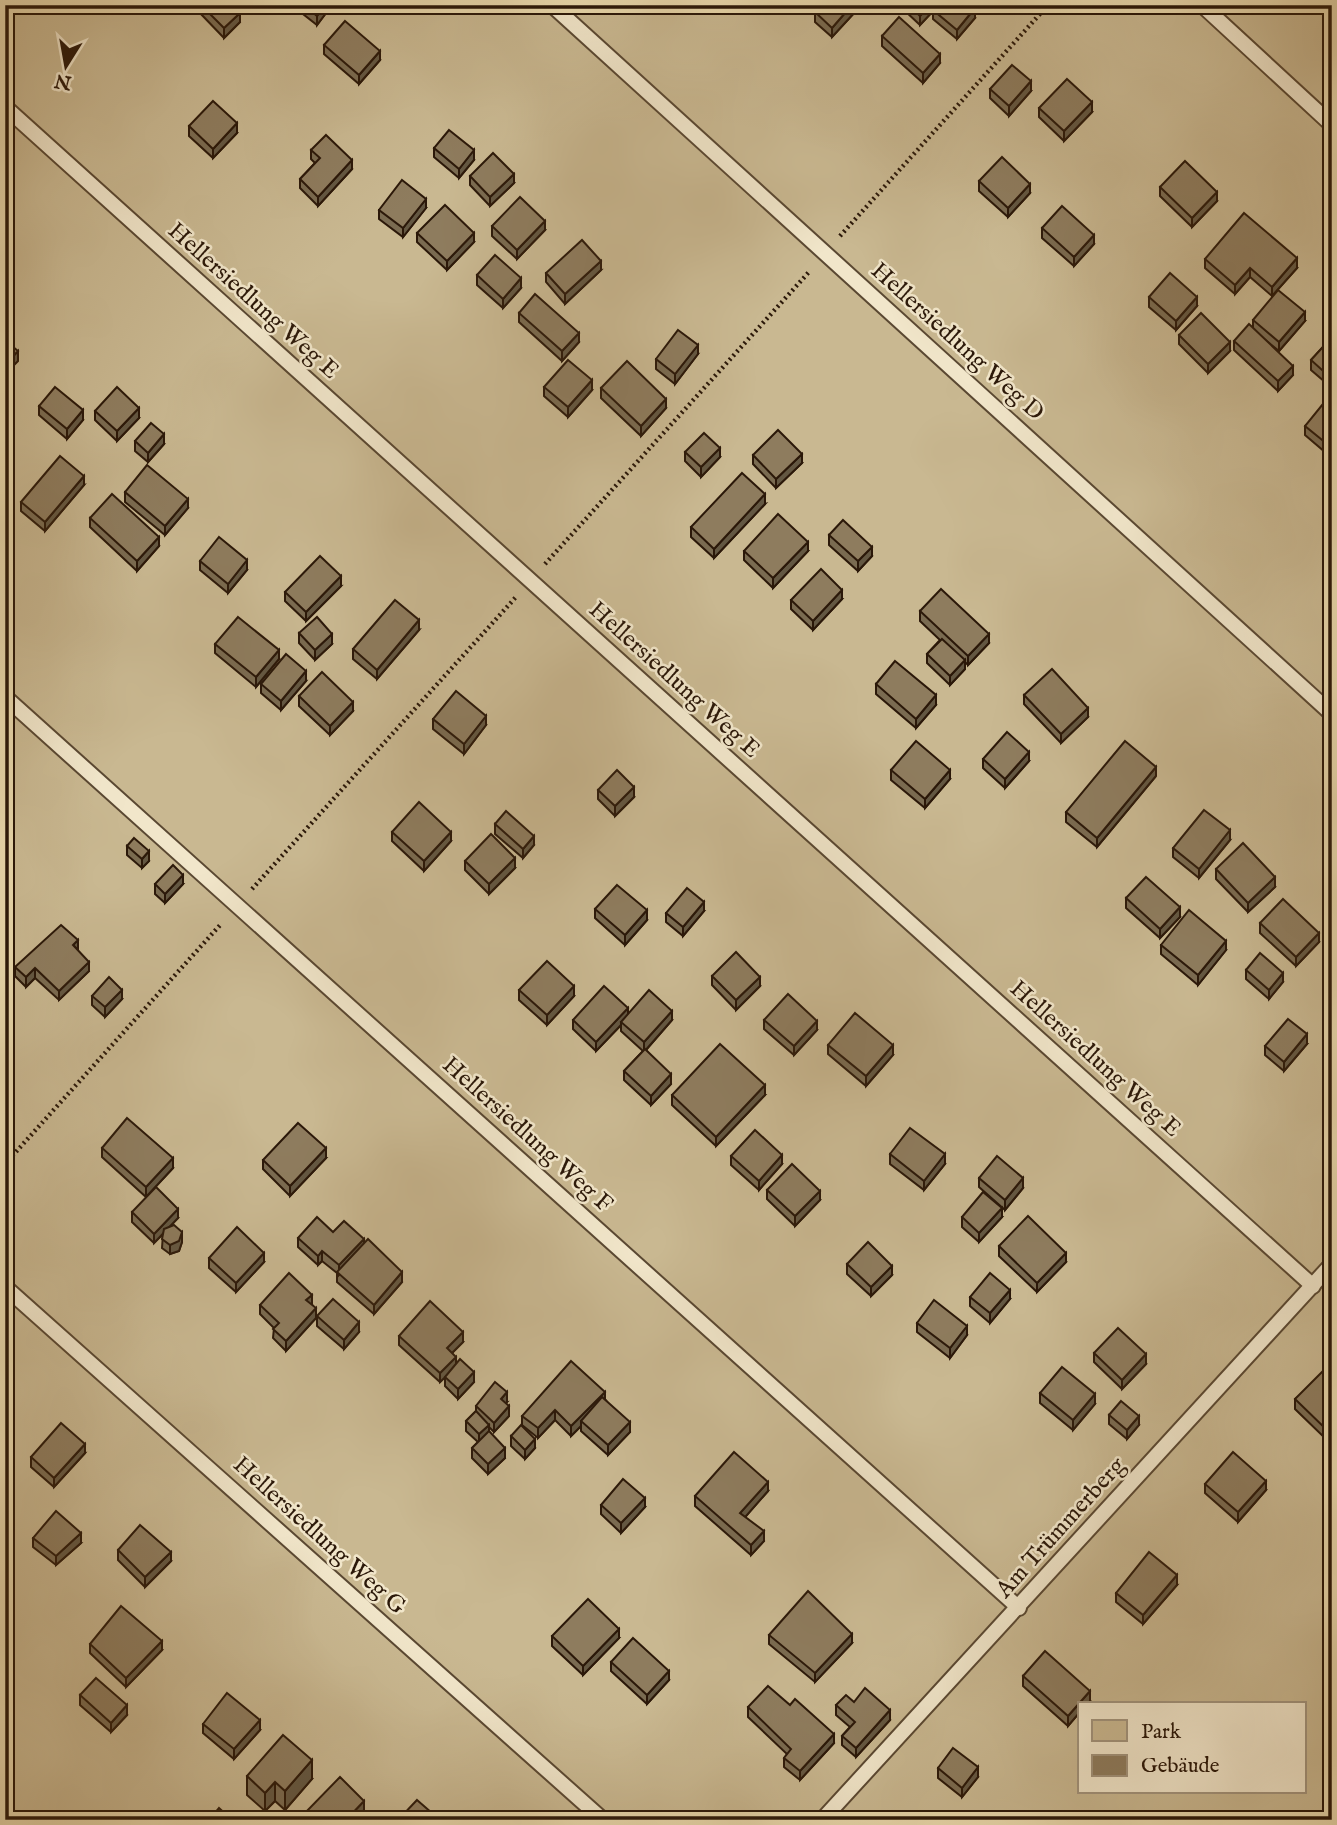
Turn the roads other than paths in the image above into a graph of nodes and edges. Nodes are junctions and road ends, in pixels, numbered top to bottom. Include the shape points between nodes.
1 (552, 5) edge
2 (1202, 5) edge
3 (5, 107) edge
4 (1332, 125) edge
5 (5, 697) edge
6 (1332, 714) edge
7 (1332, 1264) edge
8 (1313, 1286) junction
9 (5, 1287) edge
10 (1019, 1608) junction
11 (603, 1820) edge
12 (822, 1820) edge

1 - 6 lane, Hellersiedlung Weg D
2 - 4 lane
3 - 8 lane, Hellersiedlung Weg E
5 - 10 lane, Hellersiedlung Weg F
7 - 8 lane, Am Trümmerberg
8 - 10 lane, Am Trümmerberg
9 - 11 lane, Hellersiedlung Weg G
10 - 12 lane, Am Trümmerberg

